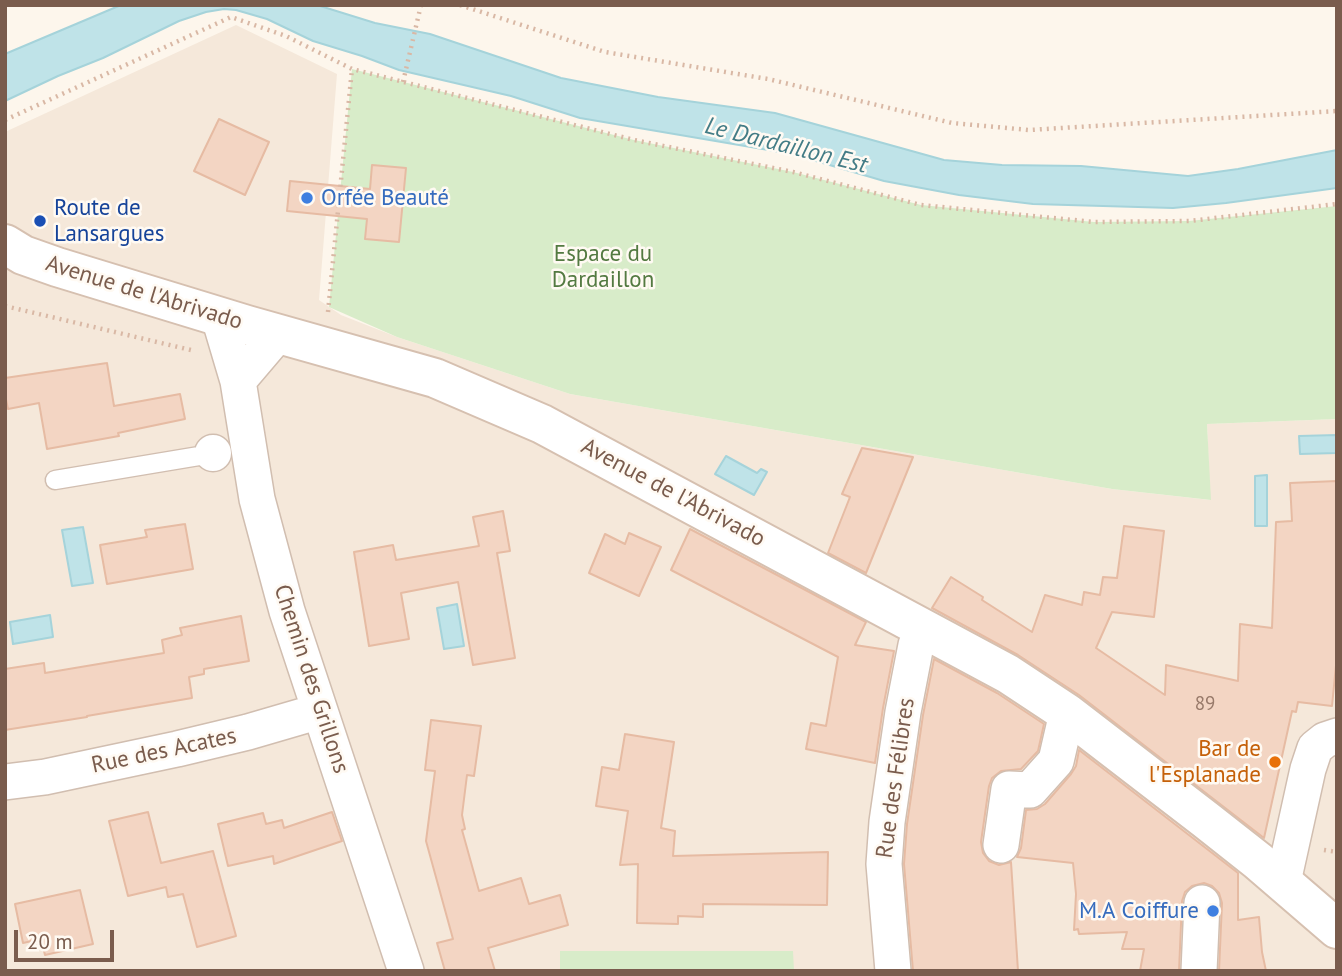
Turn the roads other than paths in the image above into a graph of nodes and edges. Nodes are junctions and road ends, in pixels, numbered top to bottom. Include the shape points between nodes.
1 (11, 252) edge
2 (219, 317) junction
3 (278, 334) junction
4 (238, 381) junction
5 (225, 451) junction
6 (55, 480) dead end
7 (925, 629) junction
8 (320, 711) junction
9 (1067, 713) junction
10 (1337, 736) edge
11 (5, 782) edge
12 (1000, 845) dead end
13 (1270, 872) junction
14 (1202, 903) dead end
15 (1337, 929) edge
16 (406, 971) edge
17 (893, 971) edge
18 (1199, 971) edge

1 - 2 main road, Avenue de l'Abrivado
2 - 3 main road, Avenue de l'Abrivado
2 - 4 street, Chemin des Grillons
3 - 4 street
3 - 7 main road, Avenue de l'Abrivado via 435,378 542,424
4 - 5 street, Chemin des Grillons
5 - 6 lane
5 - 8 street, Chemin des Grillons via 257,499
7 - 9 main road, Avenue de l'Abrivado via 1008,674
7 - 17 street, Rue des Félibres via 916,645 908,685 887,822 884,864
8 - 11 street, Rue des Acates via 177,749
8 - 16 street, Chemin des Grillons
9 - 12 street via 1056,761 1030,790 1009,789
9 - 13 main road, Avenue de l'Abrivado
10 - 13 street via 1315,748
13 - 15 main road, Avenue de l'Abrivado
14 - 18 street

